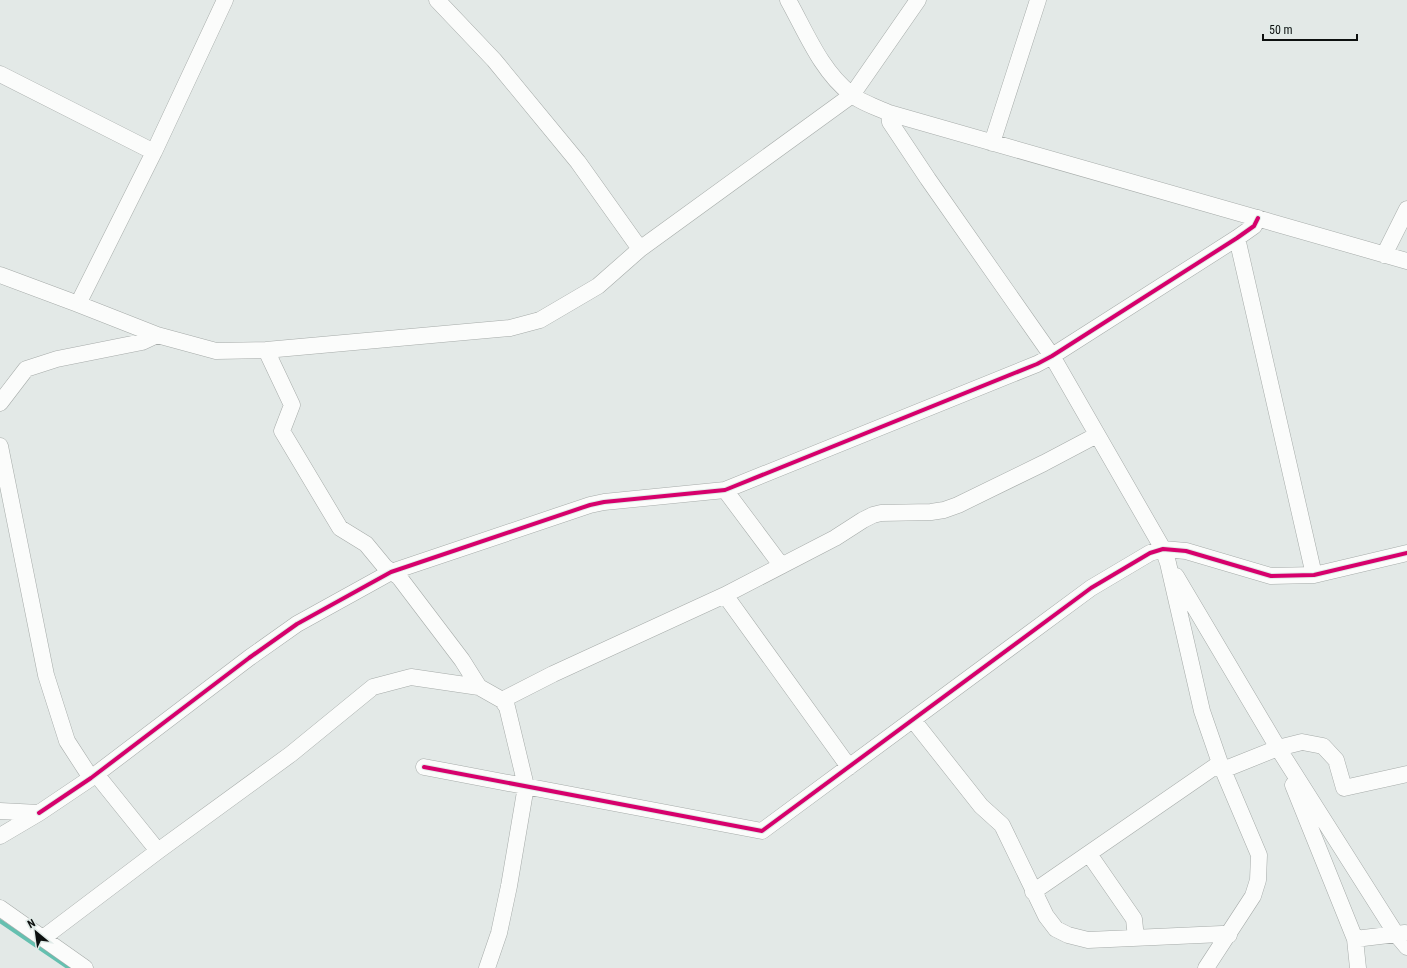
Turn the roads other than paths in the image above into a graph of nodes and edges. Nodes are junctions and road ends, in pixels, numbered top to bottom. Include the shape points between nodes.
1 (225, 0) edge
2 (437, 0) edge
3 (788, 0) edge
4 (918, 0) edge
5 (1038, 0) edge
6 (0, 74) edge
7 (852, 95) junction
8 (889, 113) junction
9 (992, 143) junction
10 (154, 152) junction
11 (1407, 209) edge
12 (1258, 218) junction
13 (1237, 238) junction
14 (640, 249) junction
15 (1384, 254) junction
16 (1407, 261) edge
17 (0, 275) edge
18 (78, 304) junction
19 (157, 335) junction
20 (266, 350) junction
21 (1052, 356) junction
22 (0, 403) edge
23 (1097, 435) junction
24 (0, 446) edge
25 (725, 490) junction
26 (1407, 553) edge
27 (1166, 556) junction
28 (781, 565) junction
29 (391, 572) junction
30 (1314, 575) junction
31 (725, 595) junction
32 (479, 687) junction
33 (502, 700) junction
34 (913, 720) junction
35 (1278, 748) junction
36 (1222, 766) junction
37 (424, 767) dead end
38 (849, 767) junction
39 (1407, 774) edge
40 (93, 776) junction
41 (526, 786) junction
42 (0, 811) edge
43 (39, 813) junction
44 (0, 836) edge
45 (158, 851) junction
46 (1089, 854) junction
47 (1033, 892) junction
48 (0, 908) edge
49 (1402, 934) edge
50 (1229, 935) junction
51 (43, 938) junction
52 (1136, 938) junction
53 (1355, 939) junction
54 (1407, 947) edge
55 (85, 968) edge
56 (487, 968) edge
57 (1206, 968) edge
58 (1358, 968) edge

1 - 10 street
2 - 14 street via 494,60 578,162
3 - 7 street via 834,79
4 - 7 street
5 - 9 street
6 - 10 street
7 - 8 street
7 - 14 street
8 - 9 street
8 - 21 street via 890,122 928,179
9 - 12 street
10 - 18 street
11 - 15 street
12 - 13 street via 1254,226
12 - 15 street
13 - 21 street
13 - 30 street
14 - 20 street via 598,286 540,320 510,328
15 - 16 street
17 - 18 street
18 - 19 street
19 - 20 street via 216,351
19 - 22 street via 142,342 57,359 26,369
20 - 29 street via 292,404 282,431 340,528 366,544
21 - 23 street
21 - 25 street
23 - 27 street
23 - 28 street via 958,505 931,512 872,515 835,538
24 - 40 street via 46,675 67,741
25 - 28 street
25 - 29 street via 590,505
26 - 30 street
27 - 30 street via 1186,551 1271,576
27 - 34 street via 1150,553 1091,588
27 - 35 street
27 - 36 street via 1202,711
28 - 31 street
29 - 32 street via 399,576
29 - 40 street via 297,624
31 - 33 street
31 - 38 street
32 - 33 street
32 - 45 street via 411,677 373,687 291,754
33 - 41 street via 507,707
34 - 38 street
34 - 47 street via 981,806 1002,825
35 - 36 street
35 - 39 street via 1302,742 1323,746 1336,760 1344,788
35 - 49 street
35 - 53 street
36 - 46 street
36 - 50 street via 1259,855 1258,880 1253,896
37 - 41 street
38 - 41 street via 762,831
40 - 43 street
40 - 45 street
41 - 56 street via 499,933
42 - 43 street
43 - 44 street
45 - 51 street
46 - 47 street
46 - 52 street via 1134,919
47 - 52 street via 1056,929 1068,935 1088,940
48 - 51 street
49 - 53 street
49 - 54 street
50 - 52 street
50 - 57 street
51 - 55 street
53 - 58 street

